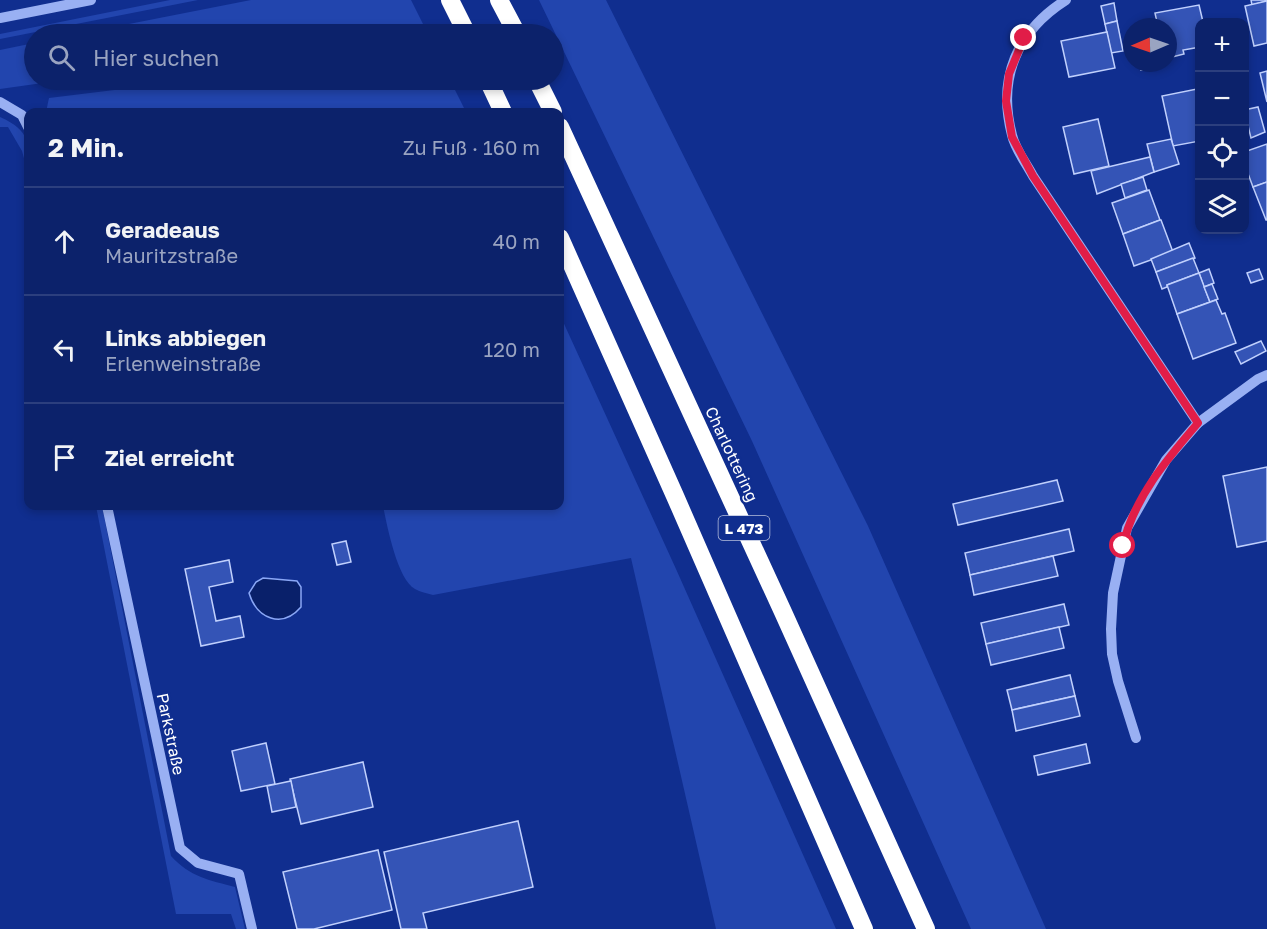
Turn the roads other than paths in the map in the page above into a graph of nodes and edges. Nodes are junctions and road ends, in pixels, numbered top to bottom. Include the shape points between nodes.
1 (91, 0) edge
2 (450, 0) edge
3 (499, 0) edge
4 (1066, 0) edge
5 (0, 18) edge
6 (462, 24) edge
7 (512, 24) edge
8 (493, 90) edge
9 (542, 90) edge
10 (0, 102) edge
11 (501, 108) edge
12 (551, 108) edge
13 (24, 119) edge
14 (564, 136) edge
15 (564, 247) edge
16 (1267, 375) edge
17 (1198, 423) junction
18 (108, 510) edge
19 (1136, 738) dead end
20 (252, 929) edge
21 (864, 929) edge
22 (926, 929) edge

1 - 5 street
2 - 6 highway
3 - 7 highway
4 - 17 street via 1047,12 1024,38 1009,74 1006,101 1012,137 1033,176
8 - 11 highway
9 - 12 highway
10 - 13 street
14 - 22 highway, Charlottering / L 473
15 - 21 highway, L 473
16 - 17 street
17 - 19 street via 1166,460 1127,528 1113,593 1112,654
18 - 20 street, Parkstraße via 180,848 198,863 239,874

